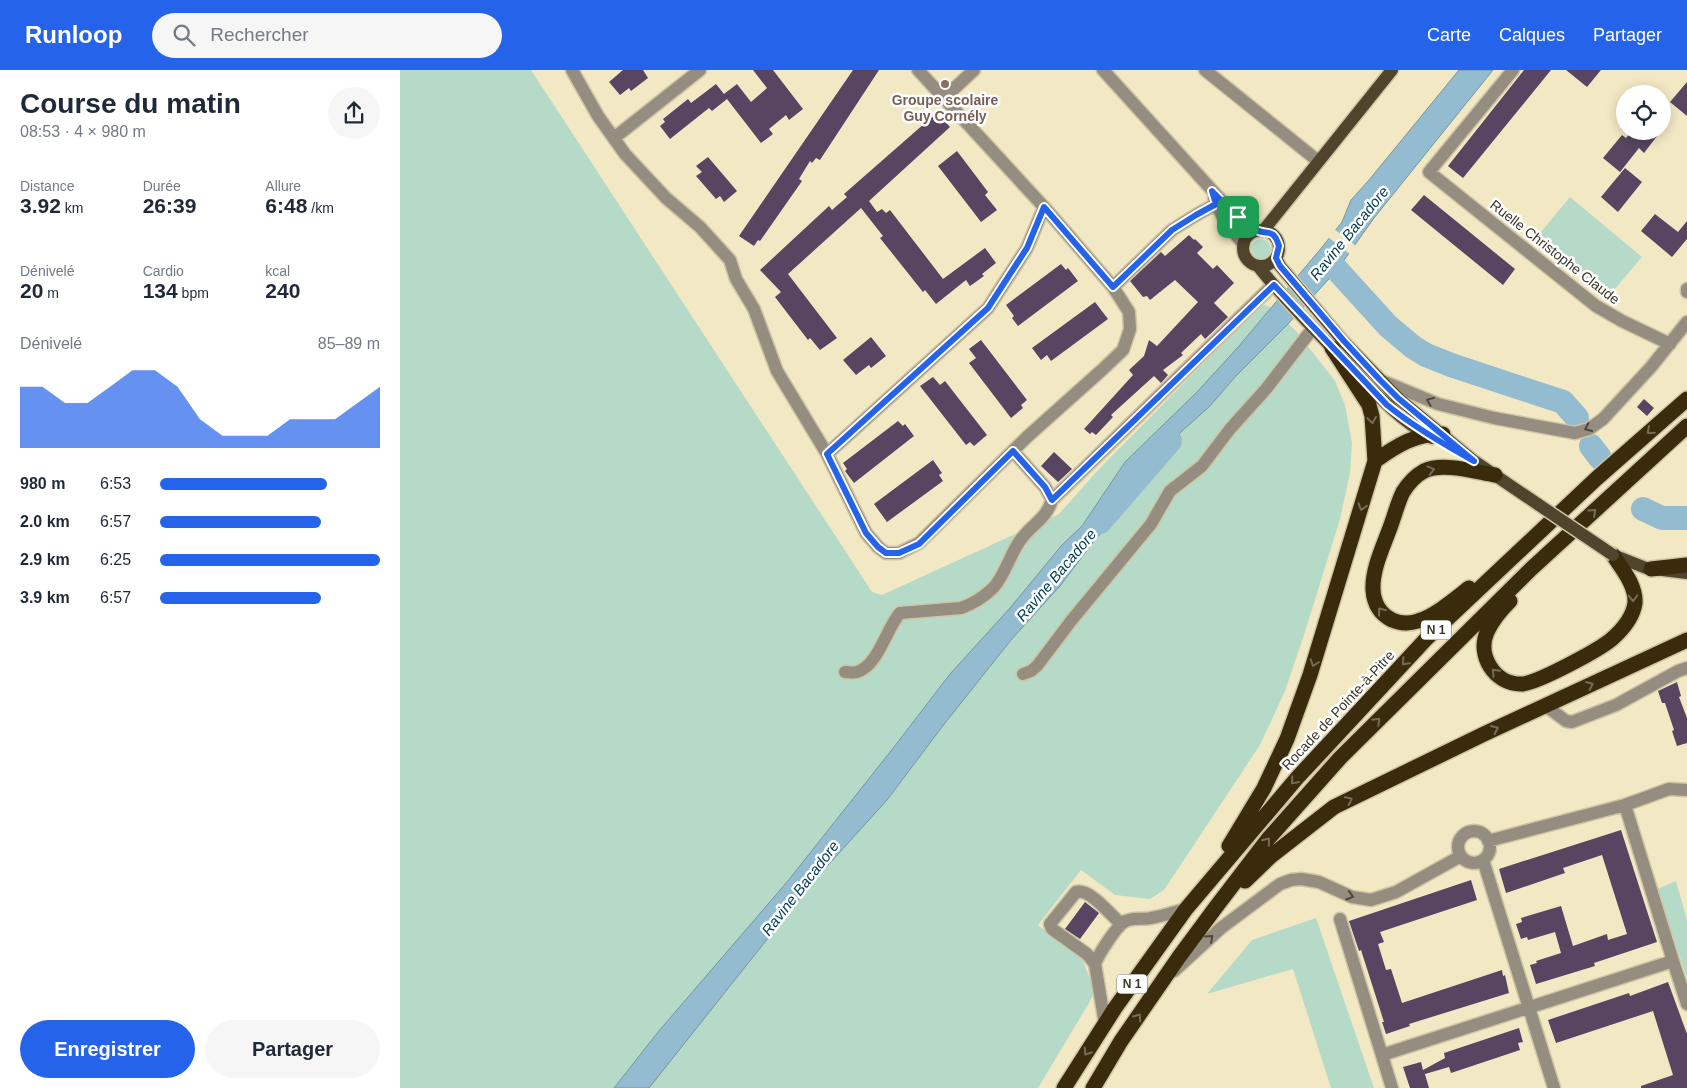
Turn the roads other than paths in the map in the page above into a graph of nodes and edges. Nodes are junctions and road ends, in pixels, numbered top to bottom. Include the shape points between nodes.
1 (572, 70) edge
2 (700, 70) edge
3 (918, 70) edge
4 (974, 70) edge
5 (1103, 70) edge
6 (1205, 70) edge
7 (1392, 70) edge
8 (1513, 70) edge
9 (944, 98) junction
10 (614, 138) junction
11 (1318, 161) junction
12 (1212, 191) junction
13 (1216, 204) junction
14 (1044, 207) junction
15 (1278, 212) junction
16 (1261, 231) junction
17 (1277, 240) junction
18 (1244, 245) junction
19 (1278, 262) junction
20 (1266, 276) junction
21 (1113, 287) junction
22 (1687, 322) edge
23 (1313, 328) junction
24 (1670, 344) junction
25 (1332, 348) junction
26 (1380, 380) junction
27 (1687, 399) edge
28 (1685, 429) edge
29 (1443, 434) junction
30 (1426, 435) junction
31 (1013, 451) junction
32 (827, 454) junction
33 (1375, 461) junction
34 (1474, 461) junction
35 (1495, 475) junction
36 (1052, 500) junction
37 (1524, 547) junction
38 (1613, 555) junction
39 (1687, 565) edge
40 (1530, 569) junction
41 (1651, 569) junction
42 (1687, 573) edge
43 (1687, 640) edge
44 (1687, 668) edge
45 (845, 672) dead end
46 (1023, 674) dead end
47 (1546, 706) junction
48 (1687, 790) edge
49 (1624, 805) junction
50 (1488, 841) junction
51 (1461, 856) junction
52 (1483, 860) junction
53 (1206, 884) junction
54 (1216, 907) junction
55 (1186, 909) junction
56 (1340, 919) dead end
57 (1123, 922) junction
58 (1673, 962) junction
59 (1095, 964) junction
60 (1162, 983) junction
61 (1687, 1004) edge
62 (1528, 1008) junction
63 (1105, 1024) junction
64 (1382, 1055) junction
65 (1064, 1088) edge
66 (1093, 1088) edge
67 (1392, 1088) edge
68 (1554, 1088) edge

1 - 10 street
2 - 10 street
3 - 9 street
4 - 9 street
5 - 12 street
6 - 11 street
7 - 11 main road
8 - 24 street, Ruelle Christophe Claude via 1429,172 1596,306
9 - 14 street
10 - 32 street via 666,198 700,227 730,260 736,279 754,309 777,371
11 - 15 main road
12 - 13 street
12 - 16 street via 1238,217
13 - 18 street
13 - 21 street via 1172,230
14 - 21 street
14 - 32 street via 1027,248 988,308
15 - 16 main road
15 - 17 main road
16 - 17 main road via 1270,233
16 - 18 main road via 1250,235
17 - 19 main road
18 - 20 main road via 1246,257
19 - 20 main road via 1268,265
19 - 26 main road
20 - 23 main road
20 - 36 street
21 - 31 street via 1129,312 1130,329 1122,350
22 - 24 street
23 - 25 main road
23 - 46 street via 1202,466 1170,491 1151,524 1038,666
24 -> 26 street via 1603,419 1589,429 1575,433 1438,404
25 - 30 main road via 1387,405
25 -> 33 highway via 1370,405
26 - 29 main road
27 -> 37 highway, Rocade de Pointe-à-Pitre / N 1
40 -> 28 highway, N 1
29 - 30 highway
29 - 34 main road
30 - 33 highway via 1396,445
30 - 34 main road
31 - 32 street via 919,544 899,553 886,553 866,533
31 - 36 street via 1045,487
33 -> 53 highway via 1328,620 1287,740 1264,788
34 - 35 main road
37 -> 35 highway via 1460,596 1420,620 1397,622 1378,610 1373,590 1374,576 1398,504 1410,482 1426,470 1443,467
35 - 38 main road, bridge
36 - 45 street via 1046,514 1022,537 993,588 961,608 900,613 891,624 875,658 857,672
37 -> 53 highway, Rocade de Pointe-à-Pitre / N 1 via 1427,638 1297,778
38 -> 40 highway via 1633,589 1635,603 1625,627 1606,644 1539,680 1522,684 1494,673 1488,663 1484,642 1492,624 1522,587
38 - 41 main road
39 - 41 highway
54 -> 40 highway, N 1 via 1268,839 1340,758
41 - 42 main road
47 -> 43 highway
44 - 47 street via 1616,705 1572,722
54 -> 47 highway via 1271,856 1334,807
48 - 49 street via 1669,788
49 - 50 street
49 - 58 street
50 - 51 street via 1480,833 1468,833 1459,841
50 - 52 street via 1488,854
51 - 52 street via 1471,863
60 -> 51 street via 1221,928 1280,884 1301,879 1319,882 1352,897 1371,900 1396,892
52 - 62 street
53 - 55 highway, Rocade de Pointe-à-Pitre / N 1
54 - 60 highway, N 1
55 - 57 street
55 - 63 highway, Rocade de Pointe-à-Pitre / N 1
56 - 64 street
57 - 59 street
57 - 59 street via 1081,890 1050,924
58 - 61 street
58 - 62 street
59 - 63 street
66 -> 60 highway, N 1
62 - 64 street
62 - 68 street
63 -> 65 highway, Rocade de Pointe-à-Pitre / N 1
64 - 67 street

